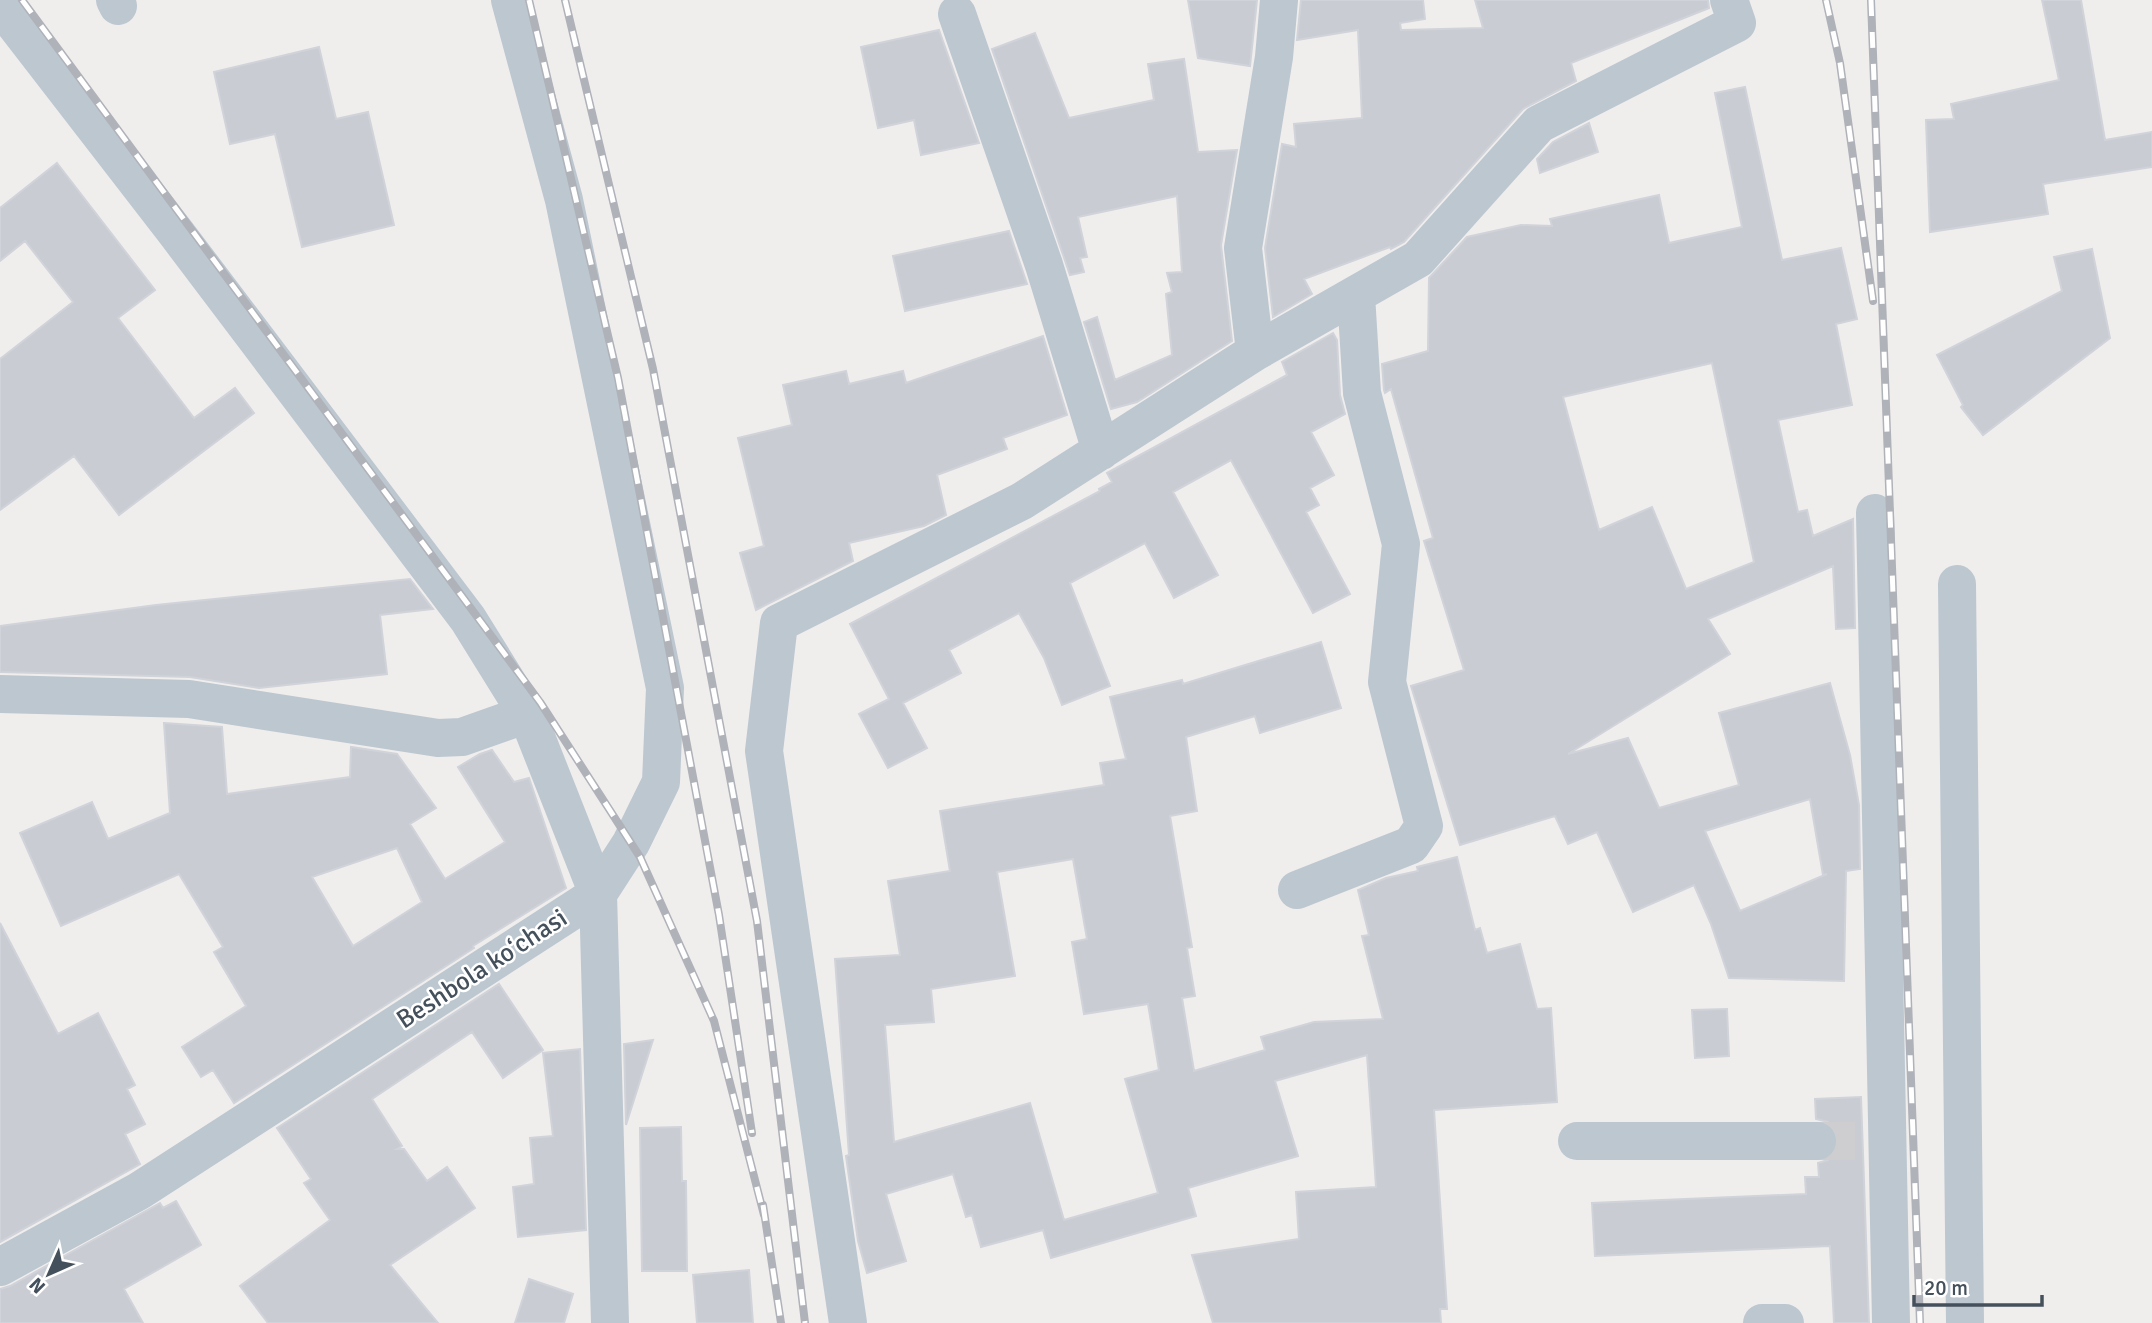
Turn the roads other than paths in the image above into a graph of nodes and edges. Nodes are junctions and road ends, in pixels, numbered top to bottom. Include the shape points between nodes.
1 (510, 0) edge
2 (1279, 0) edge
3 (1730, 0) edge
4 (0, 5) edge
5 (957, 13) dead end
6 (1356, 295) junction
7 (1255, 352) junction
8 (1101, 451) junction
9 (1875, 513) dead end
10 (1957, 584) dead end
11 (0, 694) edge
12 (527, 714) junction
13 (1297, 890) dead end
14 (598, 894) junction
15 (1577, 1141) dead end
16 (1817, 1141) tunnel mouth
17 (0, 1267) edge
18 (611, 1323) edge
19 (848, 1323) edge
20 (1762, 1323) edge
21 (1785, 1323) edge
22 (1891, 1323) edge
23 (1965, 1323) edge

1 - 14 street via 564,200 665,688 661,782 631,843
2 - 7 street via 1243,247
3 - 6 street via 1737,23 1539,124 1418,259
4 - 12 street via 468,619
5 - 8 street via 1044,265
6 - 7 street
6 - 13 street via 1362,393 1401,544 1387,682 1423,826 1412,845
7 - 8 street
8 - 19 street via 1023,501 779,623 764,751
9 - 22 street via 1874,1141
10 - 23 street
11 - 12 street via 189,699 438,738 462,737
12 - 14 street
14 - 17 street, Beshbola koʻchasi via 139,1191
14 - 18 street, Beshbola koʻchasi
15 - 16 street
20 - 21 street

